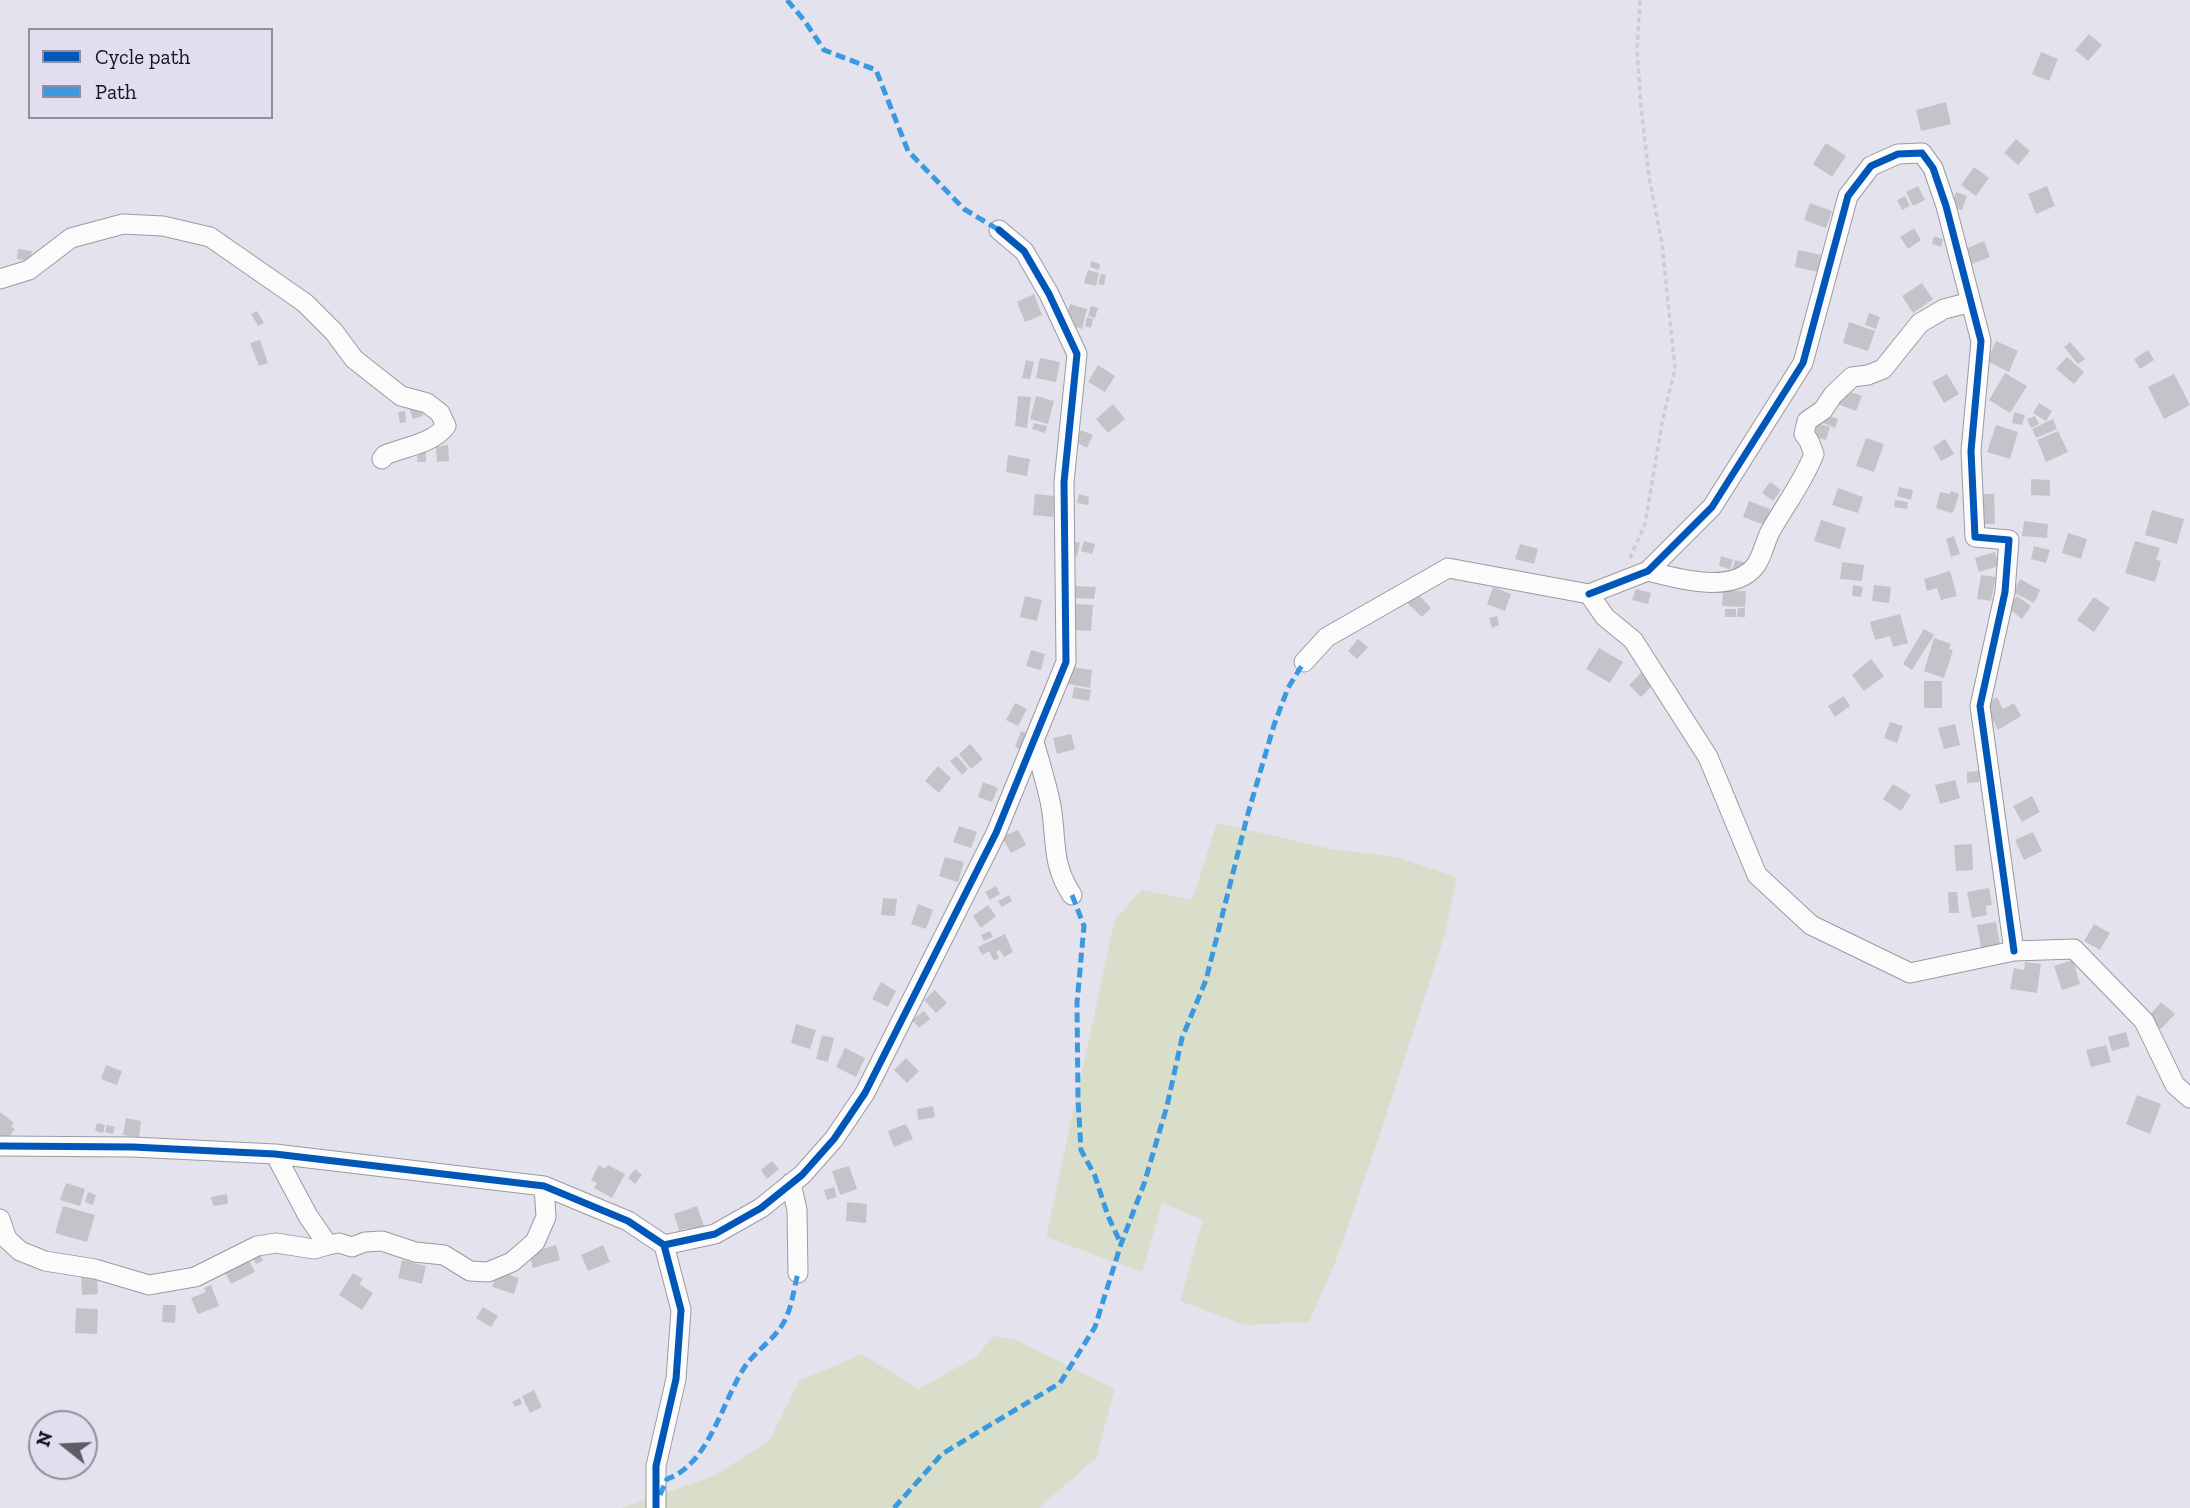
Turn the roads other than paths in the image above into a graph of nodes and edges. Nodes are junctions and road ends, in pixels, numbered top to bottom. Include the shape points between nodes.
1 (999, 230) dead end
2 (0, 279) edge
3 (1971, 302) junction
4 (382, 459) dead end
5 (1648, 571) junction
6 (1589, 594) junction
7 (1304, 662) dead end
8 (1034, 742) junction
9 (1072, 895) dead end
10 (2014, 951) junction
11 (2190, 1098) edge
12 (0, 1146) edge
13 (275, 1154) junction
14 (791, 1183) junction
15 (544, 1186) junction
16 (0, 1219) edge
17 (328, 1245) junction
18 (664, 1245) junction
19 (798, 1273) dead end
20 (656, 1508) edge

1 - 8 street via 1024,251 1077,354 1064,482 1066,662
2 - 4 street via 29,270 71,238 123,224 163,226 210,237 305,303 354,359 401,396 427,403 440,413 446,426 439,435
3 - 5 street via 1944,309 1920,323 1882,369 1852,377 1807,421 1804,434 1814,454 1747,575 1725,582 1685,581
3 - 5 street via 1933,169 1922,153 1898,153 1871,166 1848,196 1803,363 1712,507
3 - 10 street via 1980,341 1971,452 1975,537 2009,540 2005,592 1980,706
5 - 6 street
6 - 7 street via 1448,568 1327,637
6 - 10 street via 1605,617 1633,640 1708,757 1757,875 1811,925 1910,973
8 - 9 street via 1051,807 1061,878
8 - 14 street via 996,833 865,1093 834,1139
10 - 11 street via 2074,949 2144,1021 2175,1085
12 - 13 street
13 - 15 street
13 - 17 street
14 - 18 street via 761,1208 715,1234
14 - 19 street via 797,1210
15 - 17 street via 546,1217 535,1242 512,1262 488,1272 470,1270 444,1255 382,1241 352,1247
15 - 18 street via 628,1221
16 - 17 street via 7,1239 20,1251 44,1261 95,1269 149,1285 195,1277 257,1247 276,1243 314,1249
18 - 20 street via 681,1310 676,1379 656,1466

